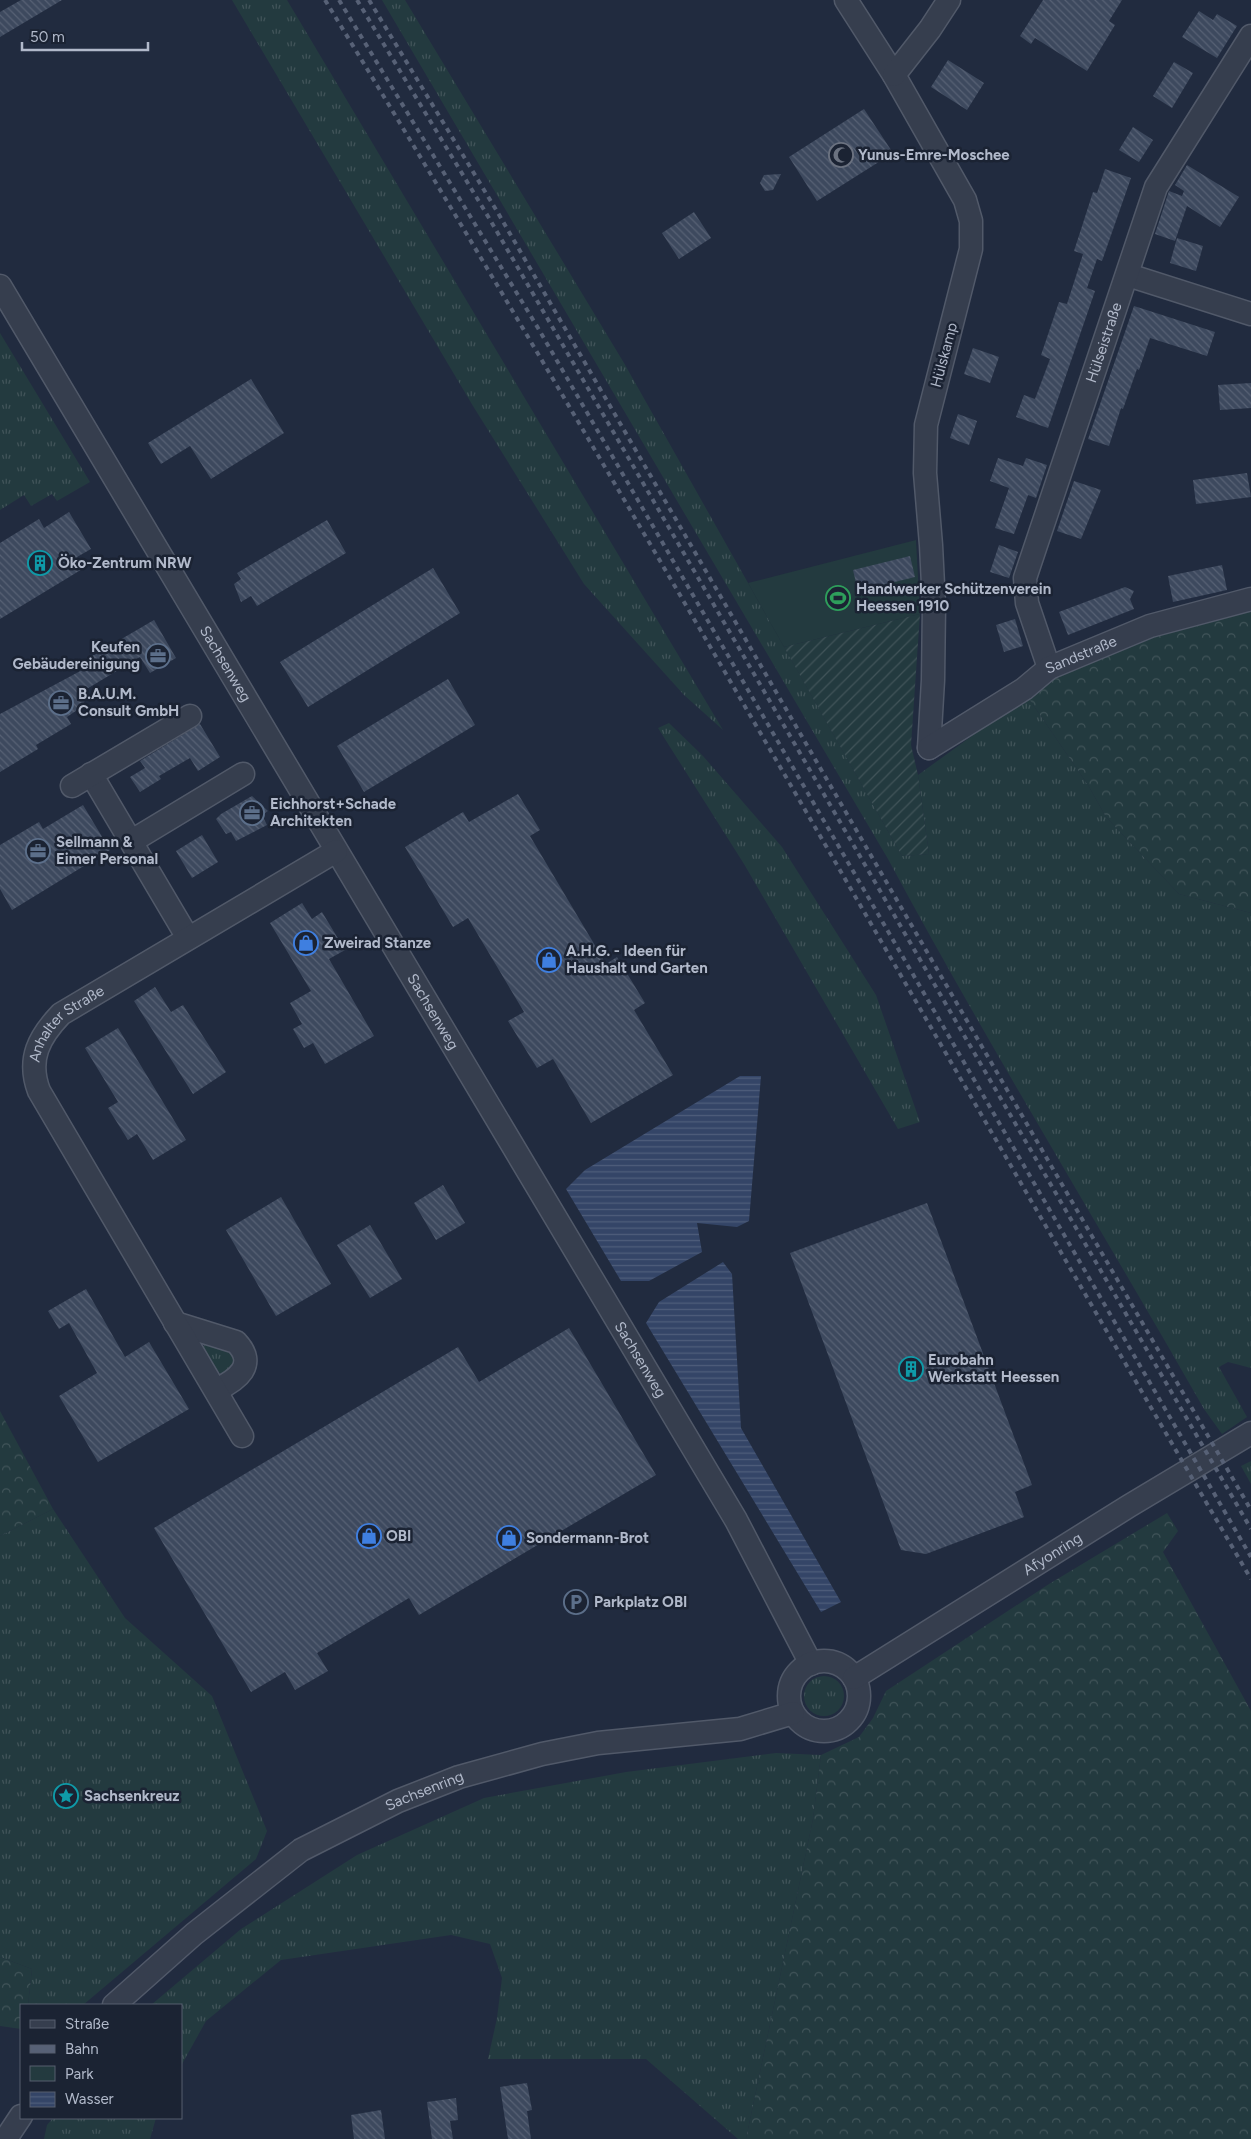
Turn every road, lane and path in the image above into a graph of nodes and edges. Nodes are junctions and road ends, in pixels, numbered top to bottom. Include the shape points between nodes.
1 (846, 0) edge
2 (949, 0) edge
3 (1251, 36) edge
4 (894, 75) junction
5 (1128, 274) junction
6 (0, 286) edge
7 (1251, 314) edge
8 (1251, 599) edge
9 (1049, 668) junction
10 (190, 716) dead end
11 (929, 748) joint
12 (91, 774) junction
13 (243, 774) dead end
14 (72, 786) dead end
15 (132, 841) junction
16 (336, 851) junction
17 (188, 938) junction
18 (175, 1323) junction
19 (216, 1390) junction
20 (1251, 1433) edge
21 (242, 1436) dead end
22 (811, 1664) junction
23 (854, 1678) junction
24 (793, 1713) junction
25 (115, 2004) edge

1 - 4 street, Hülskamp
2 - 4 street
3 - 5 street, Hülseistraße via 1156,187
4 - 11 street, Hülskamp via 965,200 970,221 971,249 926,425 925,473 934,606 934,680
5 - 7 street
5 - 9 street, Hülseistraße via 1025,578 1027,602
6 - 16 street, Sachsenweg
8 - 9 street, Sandstraße via 1150,626
9 - 11 street, Sandstraße via 1024,689
10 - 12 street
12 - 14 street
12 - 15 street
13 - 15 street
15 - 17 street
16 - 17 street, Anhalter Straße
16 - 22 street, Sachsenweg via 736,1520
17 - 18 street, Anhalter Straße via 60,1014 34,1053 34,1078 38,1091
18 - 19 street, Anhalter Straße
18 - 19 street via 236,1342 243,1349 246,1357 244,1368 238,1376
19 - 21 street, Anhalter Straße
20 - 23 street, Afyonring
22 - 23 street via 835,1663
22 - 24 street via 802,1669 791,1684 789,1694
23 - 24 street via 858,1705 841,1727 814,1730
24 - 25 street, Sachsenring via 740,1729 598,1743 542,1754 459,1777 398,1801 301,1850 194,1934

